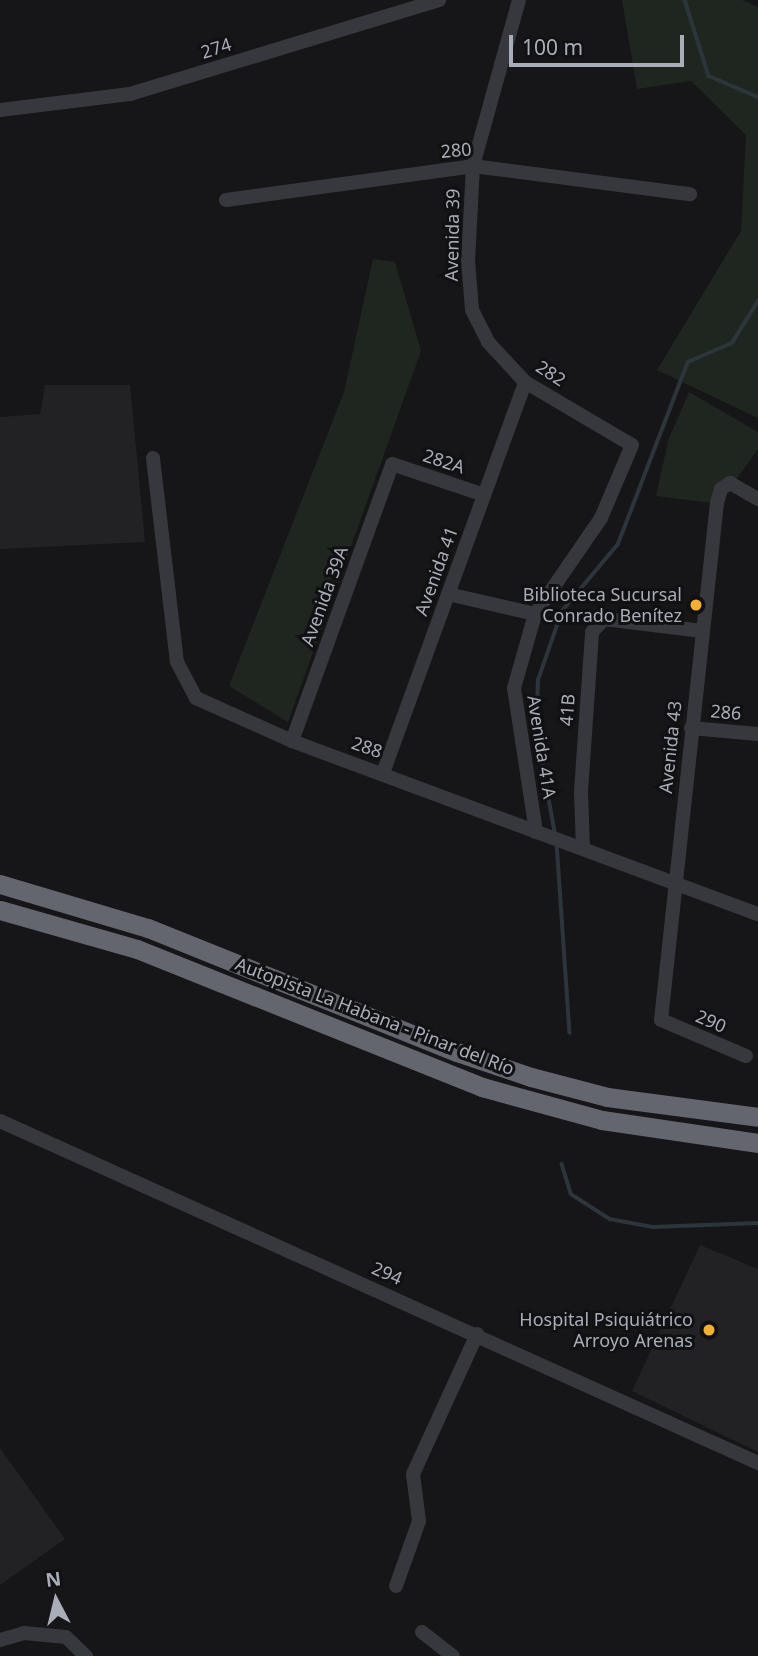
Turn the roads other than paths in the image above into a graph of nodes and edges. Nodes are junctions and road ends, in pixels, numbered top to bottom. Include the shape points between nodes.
1 (439, 0) edge
2 (519, 0) edge
3 (0, 110) edge
4 (473, 166) junction
5 (690, 194) dead end
6 (226, 200) dead end
7 (472, 310) joint
8 (525, 382) junction
9 (632, 445) joint
10 (153, 458) dead end
11 (391, 464) joint
12 (484, 495) junction
13 (758, 499) edge
14 (449, 594) junction
15 (534, 614) junction
16 (702, 631) junction
17 (691, 728) junction
18 (758, 734) edge
19 (292, 741) junction
20 (383, 773) junction
21 (536, 832) junction
22 (583, 849) junction
23 (0, 884) edge
24 (676, 885) junction
25 (0, 910) edge
26 (758, 914) edge
27 (661, 1020) joint
28 (746, 1056) dead end
29 (758, 1117) edge
30 (0, 1121) edge
31 (758, 1143) edge
32 (477, 1334) junction
33 (758, 1463) edge
34 (396, 1586) dead end
35 (422, 1632) dead end
36 (0, 1640) edge
37 (86, 1656) edge
38 (453, 1656) edge

1 - 3 street, 274 via 130,94
2 - 4 street, Avenida 39
4 - 5 street, 280
4 - 6 street, 280
4 - 7 street, Avenida 39 via 468,260
7 - 8 street, 282 via 488,342
8 - 9 street, 282
8 - 12 street, Avenida 41
9 - 15 street, Avenida 41A via 601,518
10 - 19 street, 288 via 177,662 184,683 195,698
11 - 12 street, 282A
11 - 19 street, Avenida 39A
12 - 14 street, Avenida 41
13 - 16 street, Avenida 43 via 730,483 721,489
14 - 15 street
14 - 20 street, Avenida 41
15 - 21 street, Avenida 41A via 514,688
16 - 17 street, Avenida 43
16 - 22 street, 41B via 604,620 592,632 581,791
17 - 18 street, 286
17 - 24 street, Avenida 43
19 - 20 street, 288
20 - 21 street, 288
21 - 22 street, 288
22 - 24 street, 288
23 - 29 highway, Autopista La Habana - Pinar del Río via 148,928 457,1052 531,1077 607,1097
24 - 26 street, 288
24 - 27 street, Avenida 43
25 - 31 highway, Autopista La Habana - Pinar del Río via 137,949 482,1087 603,1120
27 - 28 street, 290
30 - 32 street, 294
32 - 33 street, 294 via 588,1389
32 - 34 street via 413,1474 419,1521
35 - 38 street
36 - 37 street via 23,1633 66,1637

